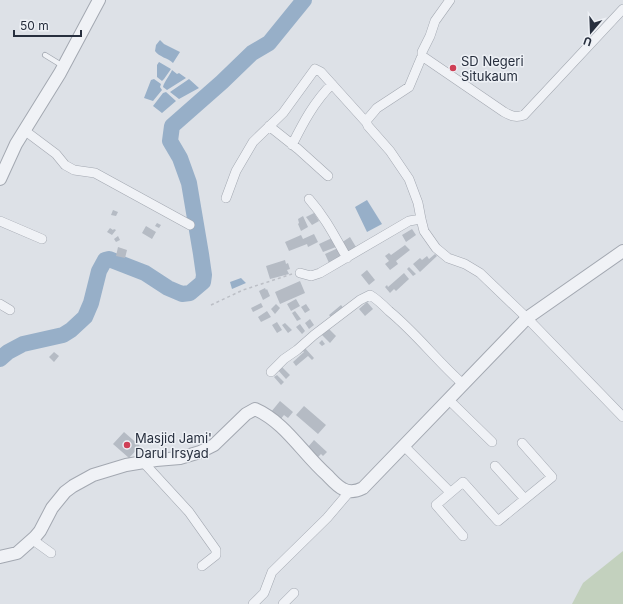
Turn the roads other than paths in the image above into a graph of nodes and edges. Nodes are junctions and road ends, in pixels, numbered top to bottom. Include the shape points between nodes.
1 (99, 0) edge
2 (450, 0) edge
3 (623, 9) edge
4 (45, 55) dead end
5 (422, 56) junction
6 (63, 66) junction
7 (332, 84) junction
8 (366, 122) junction
9 (269, 126) junction
10 (24, 130) junction
11 (292, 145) junction
12 (1, 175) edge
13 (328, 176) dead end
14 (226, 198) dead end
15 (309, 199) dead end
16 (420, 219) junction
17 (0, 221) edge
18 (190, 225) dead end
19 (42, 239) dead end
20 (623, 251) edge
21 (347, 258) junction
22 (300, 273) road end
23 (0, 304) edge
24 (10, 310) dead end
25 (527, 318) junction
26 (270, 372) dead end
27 (464, 384) junction
28 (449, 400) junction
29 (623, 417) edge
30 (492, 442) dead end
31 (522, 443) dead end
32 (404, 446) junction
33 (144, 463) junction
34 (495, 466) dead end
35 (350, 491) junction
36 (450, 492) junction
37 (525, 500) junction
38 (463, 536) dead end
39 (32, 540) junction
40 (51, 553) dead end
41 (0, 557) edge
42 (202, 566) dead end
43 (294, 594) dead end
44 (264, 601) edge
45 (253, 604) edge
46 (283, 604) edge

1 - 6 street
2 - 5 street via 435,21
3 - 5 street via 520,117 504,112
4 - 6 lane
5 - 8 street via 409,87 378,108
6 - 10 street
7 - 8 street
7 - 9 street via 316,69 290,104
7 - 11 street via 309,113
8 - 16 street via 409,179 418,203
9 - 11 street
9 - 14 street via 250,147 236,171
10 - 12 street
10 - 18 street via 56,154 65,166 95,173
11 - 13 street
15 - 21 street via 318,209
16 - 21 street via 409,221
16 - 25 street via 424,231 436,248 448,258 480,273
17 - 19 street
20 - 25 street
21 - 22 street via 311,276
23 - 24 street
25 - 27 street
25 - 29 street
26 - 27 street via 314,335 370,295 411,330 443,366
27 - 28 street
28 - 30 street
28 - 32 street
31 - 37 street via 552,477
32 - 35 street via 364,488
32 - 36 street
33 - 35 street via 180,458 208,449 246,414 255,409 282,428 320,470 342,489
33 - 39 street via 93,474 73,486 55,504
33 - 42 street via 189,512 216,550 216,555
34 - 37 street
35 - 44 street via 327,518 272,572 264,593
36 - 37 street via 462,482 498,521
36 - 38 street via 436,505
39 - 40 street
39 - 41 street via 17,553
43 - 46 street
44 - 45 street

